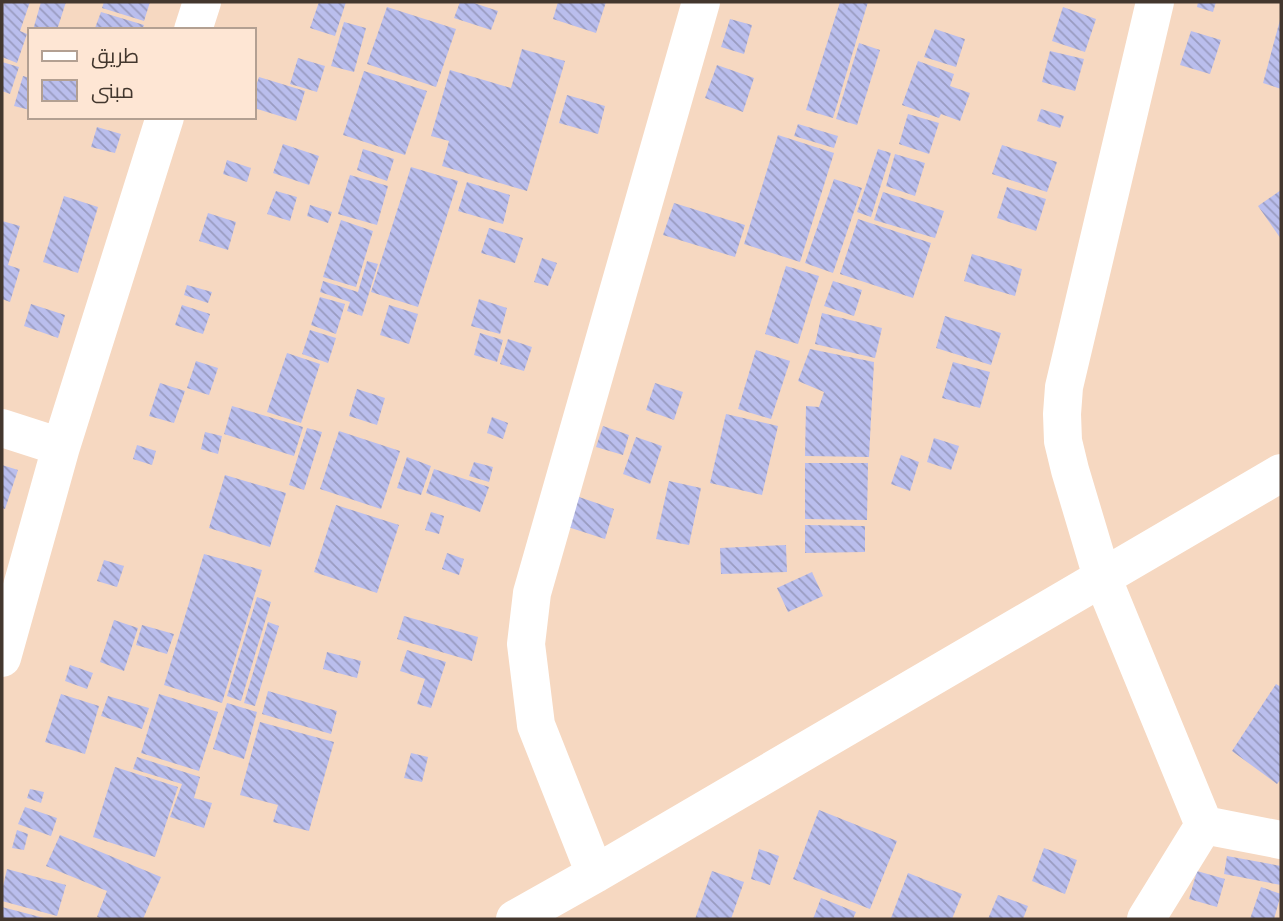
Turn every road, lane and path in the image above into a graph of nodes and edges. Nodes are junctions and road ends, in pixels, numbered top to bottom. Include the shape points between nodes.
1 (202, 2) edge
2 (701, 2) edge
3 (1155, 2) edge
4 (194, 28) edge
5 (164, 119) edge
6 (2, 428) edge
7 (61, 447) junction
8 (1281, 473) edge
9 (1102, 577) junction
10 (2, 658) edge
11 (1204, 825) junction
12 (1281, 840) edge
13 (595, 874) junction
14 (515, 919) edge
15 (1146, 919) edge

1 - 4 street
2 - 13 street via 531,593 526,644 536,724
3 - 9 street via 1064,387 1063,441
5 - 7 street
6 - 7 street
7 - 10 street
8 - 9 street
9 - 11 street
9 - 13 street
11 - 12 street
11 - 15 street
13 - 14 street

